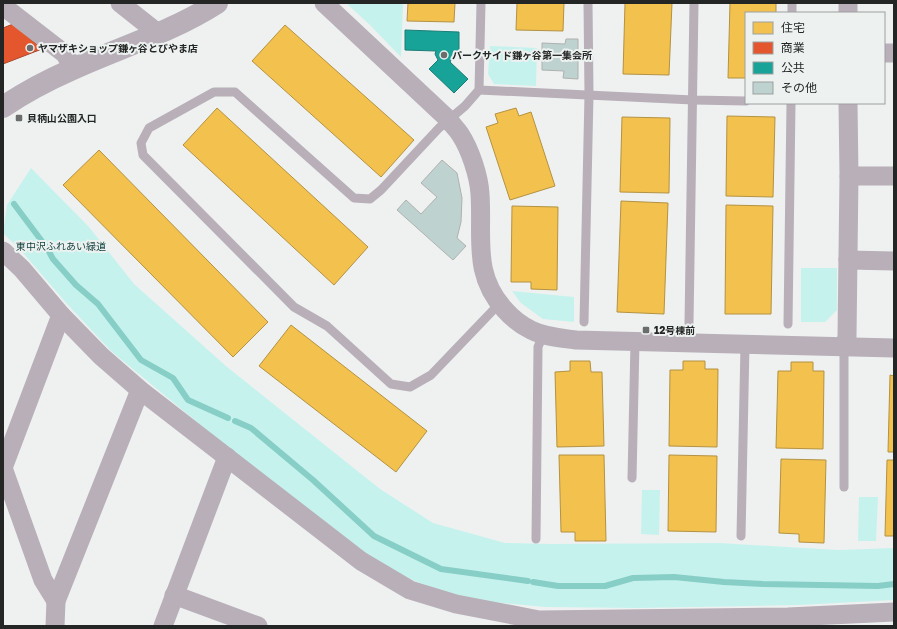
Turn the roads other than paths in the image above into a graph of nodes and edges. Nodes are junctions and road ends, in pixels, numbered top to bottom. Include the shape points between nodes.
1 (120, 3) edge
2 (217, 3) edge
3 (324, 3) edge
4 (481, 3) edge
5 (588, 3) edge
6 (694, 3) edge
7 (3, 6) edge
8 (159, 34) junction
9 (73, 68) junction
10 (479, 90) junction
11 (589, 95) junction
12 (693, 100) junction
13 (745, 101) edge
14 (791, 104) edge
15 (848, 104) edge
16 (3, 106) edge
17 (449, 120) junction
18 (849, 176) junction
19 (894, 176) edge
20 (3, 251) edge
21 (848, 260) junction
22 (894, 262) edge
23 (499, 304) junction
24 (61, 315) junction
25 (584, 322) dead end
26 (688, 323) dead end
27 (788, 324) dead end
28 (543, 335) junction
29 (636, 342) junction
30 (745, 345) junction
31 (844, 347) junction
32 (894, 348) edge
33 (140, 390) junction
34 (227, 457) junction
35 (3, 468) edge
36 (632, 478) dead end
37 (844, 487) dead end
38 (741, 536) dead end
39 (536, 539) dead end
40 (174, 595) junction
41 (56, 601) junction
42 (894, 612) edge
43 (638, 622) edge
44 (55, 626) edge
45 (163, 626) edge
46 (258, 626) edge

1 - 8 street
2 - 8 street
3 - 17 street
4 - 10 lane
5 - 11 lane
6 - 12 lane
7 - 9 street via 65,54
8 - 9 street
9 - 16 street
10 - 11 lane
10 - 17 lane
11 - 12 lane
11 - 25 lane
12 - 13 lane
12 - 26 lane
14 - 27 lane
15 - 18 street
17 - 23 street via 460,134 476,175 480,194 482,266
17 - 23 lane via 370,199 354,198 235,92 214,92 150,128 141,143 143,155 294,307 327,326 391,384 410,386 431,375
18 - 19 street
18 - 21 street
20 - 24 street
21 - 22 street
21 - 31 street via 847,337
23 - 28 street via 519,323
24 - 33 street via 101,356
24 - 35 street
28 - 29 street via 576,340
28 - 39 lane via 538,347
29 - 30 street
29 - 36 lane
30 - 31 street
30 - 38 lane
31 - 32 street
31 - 37 lane
33 - 34 street
33 - 41 street
34 - 40 street
34 - 43 street via 361,561 410,590 456,604 539,620
35 - 41 street via 43,580
40 - 45 street
40 - 46 street
41 - 44 street
42 - 43 street

